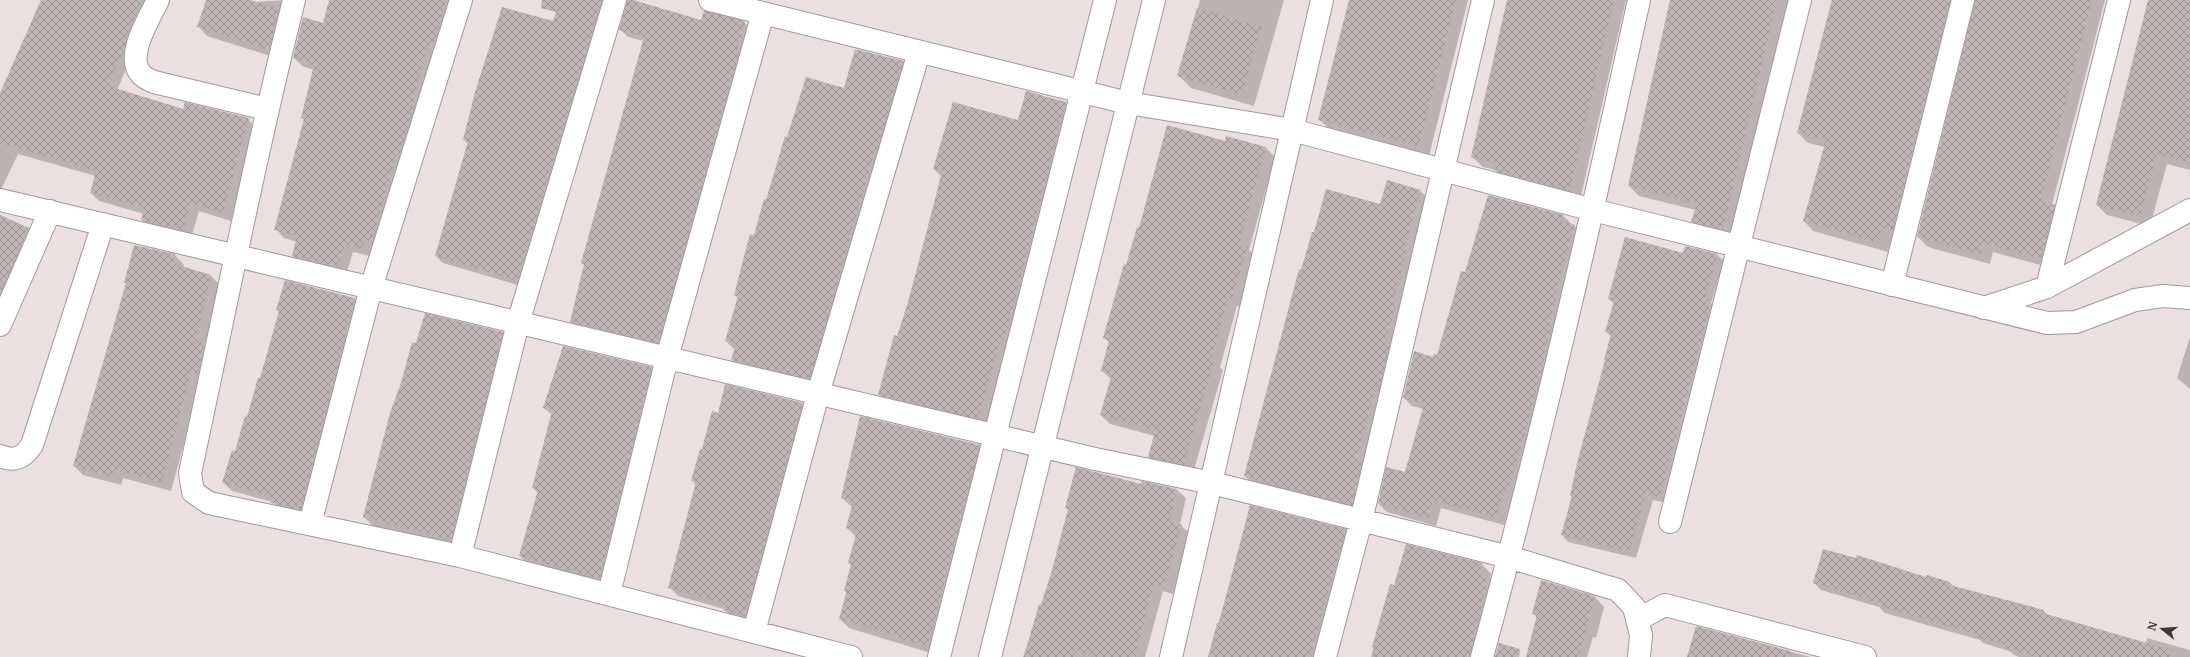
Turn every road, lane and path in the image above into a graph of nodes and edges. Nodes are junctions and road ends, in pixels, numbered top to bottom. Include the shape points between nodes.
1 (158, 0) edge
2 (294, 0) edge
3 (461, 0) edge
4 (615, 0) edge
5 (710, 0) edge
6 (1105, 0) edge
7 (1154, 0) edge
8 (1322, 0) edge
9 (1483, 0) edge
10 (1639, 0) edge
11 (1800, 0) edge
12 (1963, 0) edge
13 (2119, 0) edge
14 (763, 13) junction
15 (919, 52) junction
16 (1082, 92) junction
17 (1128, 104) junction
18 (267, 109) junction
19 (1292, 130) junction
20 (1444, 172) junction
21 (0, 200) edge
22 (1593, 210) junction
23 (2190, 210) edge
24 (50, 211) junction
25 (103, 224) junction
26 (1739, 246) junction
27 (237, 256) junction
28 (1892, 286) junction
29 (2047, 287) junction
30 (371, 288) junction
31 (2190, 298) edge
32 (1984, 308) junction
33 (518, 323) junction
34 (0, 325) edge
35 (667, 358) junction
36 (818, 394) junction
37 (995, 436) junction
38 (1043, 447) junction
39 (0, 456) edge
40 (1212, 483) junction
41 (1361, 520) junction
42 (1670, 522) dead end
43 (310, 524) junction
44 (460, 556) junction
45 (1509, 558) junction
46 (609, 594) junction
47 (1631, 607) junction
48 (754, 632) junction
49 (851, 657) edge
50 (939, 657) edge
51 (990, 657) edge
52 (1171, 657) edge
53 (1325, 657) edge
54 (1482, 657) edge
55 (1638, 657) edge
56 (1865, 657) edge

1 - 18 street via 135,51 136,65 141,75 154,82
2 - 18 street
3 - 30 street
4 - 33 street
5 - 14 street
6 - 16 street
7 - 17 street
8 - 19 street
9 - 20 street
10 - 22 street
11 - 26 street
12 - 28 street
13 - 29 street
14 - 15 street
14 - 35 street
15 - 16 street
15 - 36 street
16 - 17 street
16 - 37 street
17 - 19 street
17 - 38 street
18 - 27 street
19 - 20 street
19 - 40 street
20 - 22 street
20 - 41 street
21 - 24 street
22 - 26 street
22 - 45 street
23 - 29 street
24 - 25 street
24 - 34 street
25 - 27 street
25 - 39 street via 32,445 26,454 19,458 10,460
26 - 28 street
26 - 42 street
27 - 30 street
27 - 43 street via 190,473 193,492 209,503
28 - 32 street
29 - 32 street
30 - 33 street
30 - 43 street
31 - 32 street via 2163,296 2135,300 2076,322 2047,323
33 - 35 street
33 - 44 street
35 - 36 street
35 - 46 street
36 - 37 street
36 - 48 street
37 - 38 street
37 - 50 street
38 - 40 street
38 - 51 street
40 - 41 street
40 - 52 street
41 - 45 street
41 - 53 street
43 - 44 street
44 - 46 street
45 - 47 street via 1618,590
45 - 54 street
46 - 48 street
47 - 55 street via 1641,635
47 - 56 street via 1665,604
48 - 49 street

